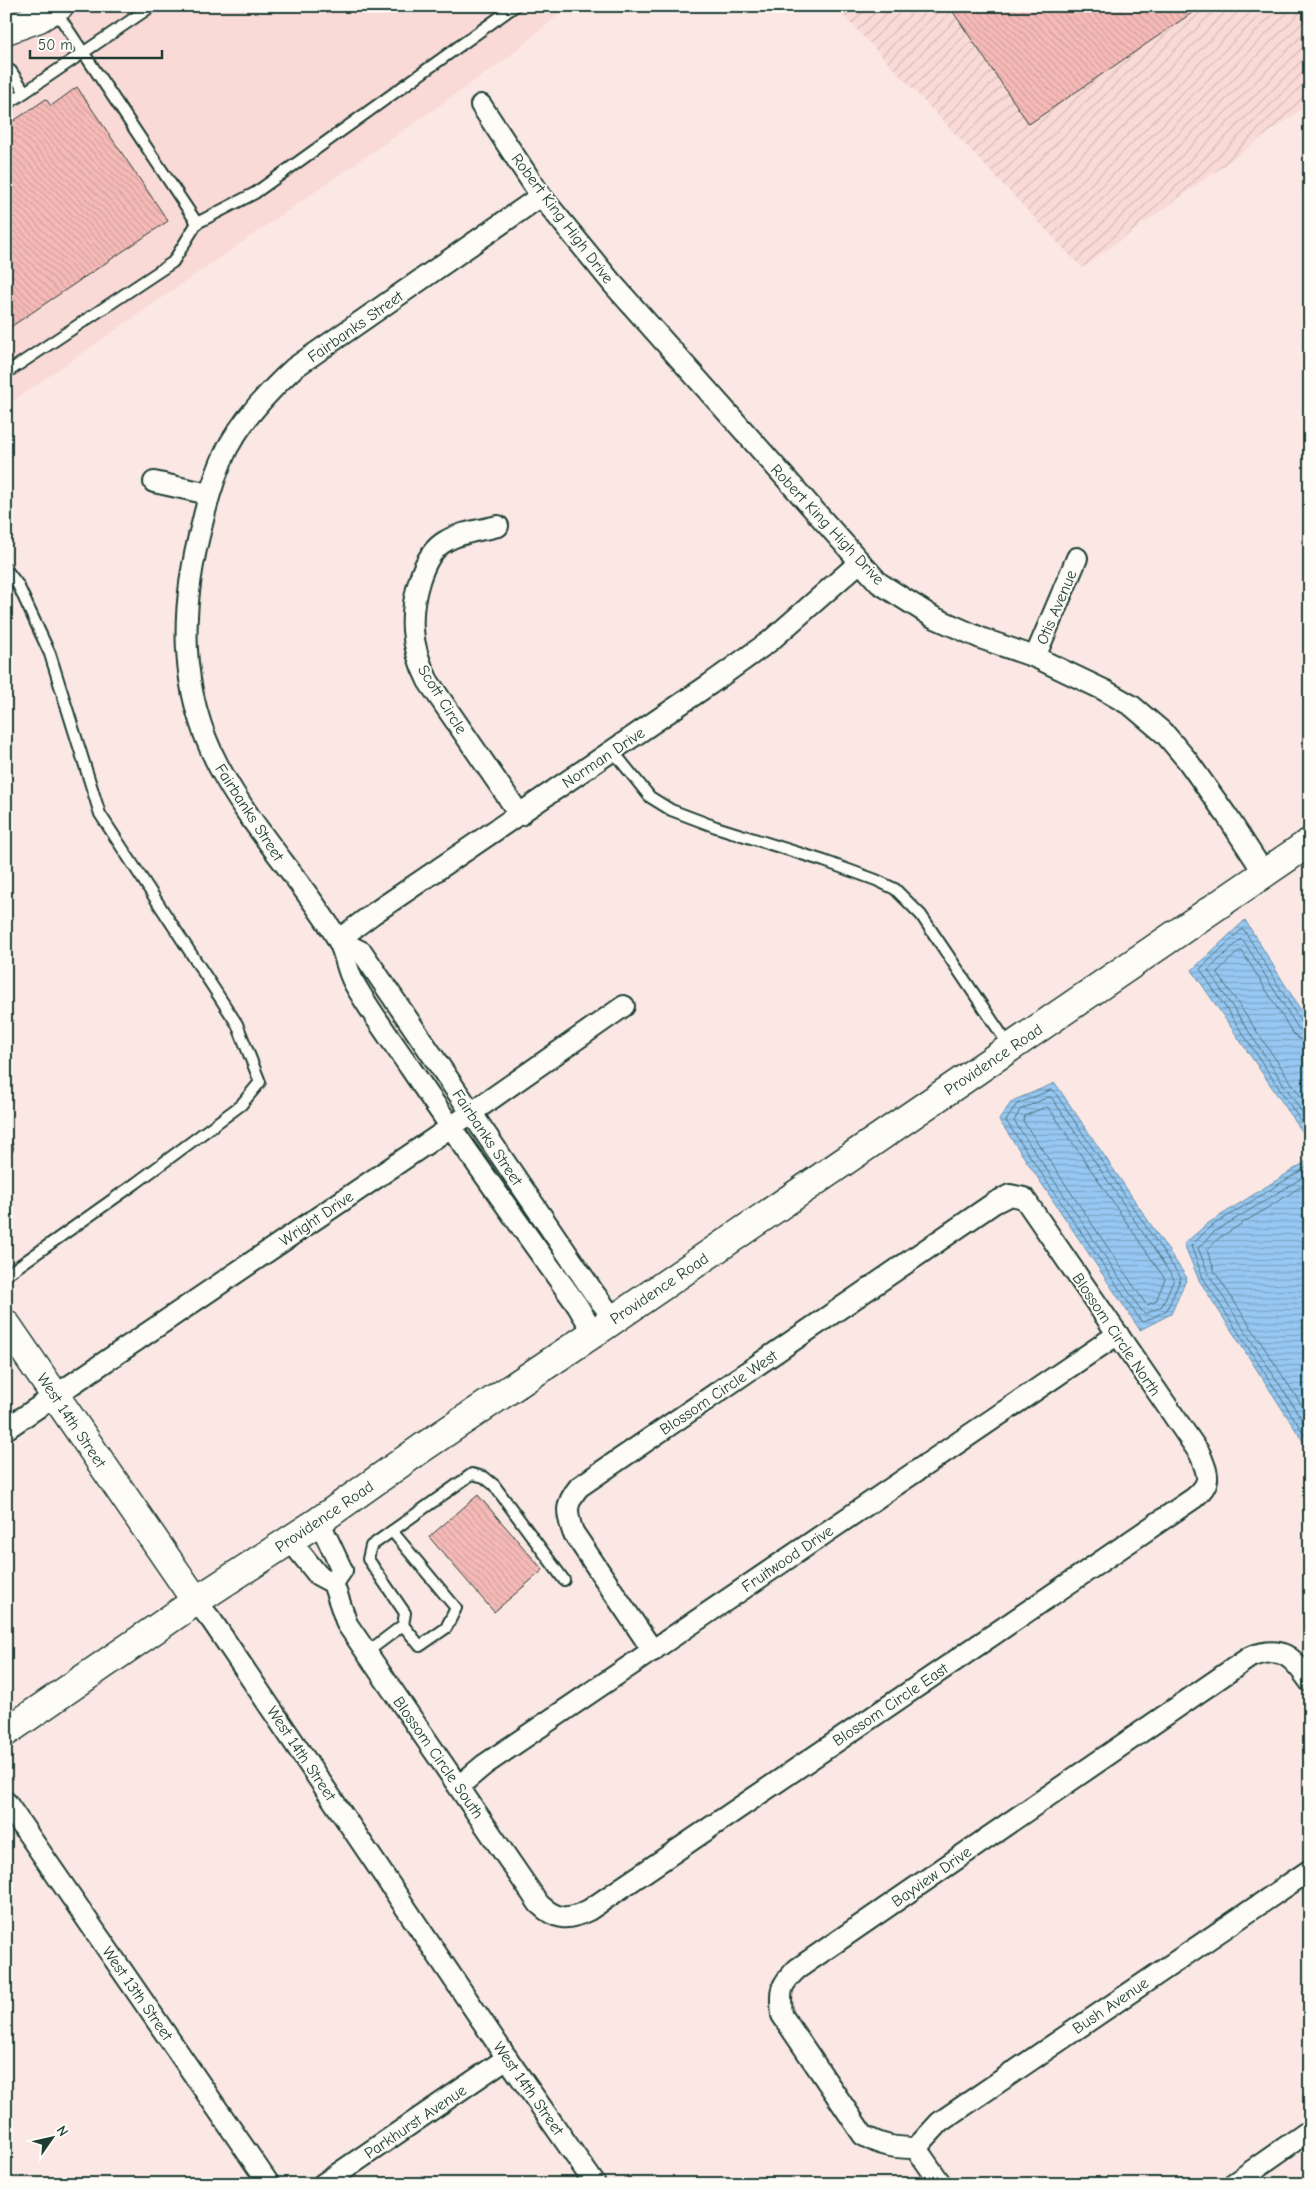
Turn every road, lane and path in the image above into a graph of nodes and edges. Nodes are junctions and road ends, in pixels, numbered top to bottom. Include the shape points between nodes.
1 (152, 6) edge
2 (515, 6) edge
3 (57, 8) edge
4 (6, 30) edge
5 (83, 53) junction
6 (6, 68) edge
7 (25, 92) junction
8 (6, 105) edge
9 (480, 105) dead end
10 (542, 196) junction
11 (197, 223) junction
12 (6, 373) edge
13 (154, 482) dead end
14 (209, 494) junction
15 (498, 526) dead end
16 (1077, 558) dead end
17 (860, 562) junction
18 (6, 569) edge
19 (1035, 657) junction
20 (612, 750) junction
21 (520, 815) junction
22 (1310, 842) edge
23 (1264, 873) junction
24 (338, 940) junction
25 (624, 1006) dead end
26 (1010, 1047) junction
27 (471, 1113) junction
28 (450, 1128) junction
29 (1018, 1195) joint
30 (6, 1275) edge
31 (6, 1324) edge
32 (604, 1326) junction
33 (1118, 1334) junction
34 (55, 1395) junction
35 (6, 1429) edge
36 (1208, 1478) joint
37 (319, 1521) junction
38 (392, 1531) junction
39 (290, 1540) junction
40 (564, 1580) dead end
41 (333, 1583) junction
42 (196, 1600) junction
43 (403, 1625) junction
44 (652, 1651) junction
45 (366, 1653) junction
46 (1310, 1682) edge
47 (6, 1732) edge
48 (459, 1786) junction
49 (6, 1802) edge
50 (1310, 1870) edge
51 (562, 1917) joint
52 (507, 2058) junction
53 (1310, 2130) edge
54 (916, 2148) junction
55 (269, 2184) edge
56 (322, 2184) edge
57 (596, 2184) edge
58 (941, 2184) edge
59 (1233, 2184) edge

1 - 5 lane
2 - 11 lane via 255,193
3 - 4 street
3 - 5 lane
5 - 7 lane
5 - 11 lane
6 - 7 lane
7 - 8 lane
9 - 10 street, Robert King High Drive
10 - 14 street, Fairbanks Street via 294,368 265,394 228,447
10 - 17 street, Robert King High Drive via 612,284
11 - 12 lane via 173,262
13 - 14 street
14 - 24 street, Fairbanks Street via 195,550 186,608 186,653 193,698 204,735 237,797
15 - 21 street, Scott Circle via 446,540 434,550 423,569 415,597 413,629 420,664 428,681
16 - 19 street, Otis Avenue
17 - 19 street, Robert King High Drive via 880,583 933,617
17 - 20 street, Norman Drive via 770,641
18 - 30 lane via 18,585 50,654 100,814 237,1024 260,1082 233,1110
19 - 23 street, Robert King High Drive via 1132,706 1164,734 1204,783
20 - 21 street, Norman Drive
20 - 26 lane via 650,797 671,810 841,867 895,889 922,915
21 - 24 street, Norman Drive
22 - 23 street, Providence Road
23 - 26 street, Providence Road
24 - 27 street, Fairbanks Street via 362,952
24 - 28 street, Fairbanks Street via 352,981
25 - 27 street, Wright Drive
26 - 32 street, Providence Road
27 - 28 street, Wright Drive
27 - 32 street, Fairbanks Street via 594,1293
28 - 32 street, Fairbanks Street via 577,1305
28 - 34 street, Wright Drive
29 - 33 street, Blossom Circle North via 1024,1198
29 - 44 street, Blossom Circle West via 1010,1195 994,1203 574,1492 567,1514 573,1532
31 - 34 street, West 14th Street
32 - 37 street, Providence Road
33 - 36 street, Blossom Circle North via 1200,1454
33 - 44 street, Fruitwood Drive
34 - 35 street, Wright Drive
34 - 42 street, West 14th Street
36 - 51 street, Blossom Circle East via 1206,1488 1194,1498 589,1910 576,1917
37 - 39 street, Providence Road
37 - 41 street, Blossom Circle South via 342,1570
38 - 40 lane via 472,1474 484,1477 494,1485
38 - 43 lane via 371,1546 368,1559 405,1613
38 - 43 lane via 456,1608 446,1628 420,1646
39 - 41 street via 318,1575
39 - 42 street, Providence Road
41 - 45 street, Blossom Circle South via 347,1624
42 - 47 street, Providence Road
42 - 52 street, West 14th Street
43 - 45 lane
44 - 48 street, Fruitwood Drive via 484,1765
45 - 48 street, Blossom Circle South
46 - 54 street, Bayview Drive via 1294,1661 1282,1654 1266,1651 1250,1657 805,1963 783,1982 780,1997 782,2015 863,2135 896,2148
48 - 51 street, Blossom Circle South via 539,1904 551,1915
49 - 55 street, West 13th Street
50 - 54 street, Bush Avenue via 940,2122
52 - 56 street, Parkhurst Avenue
52 - 57 street, West 14th Street
53 - 59 street
54 - 58 street

